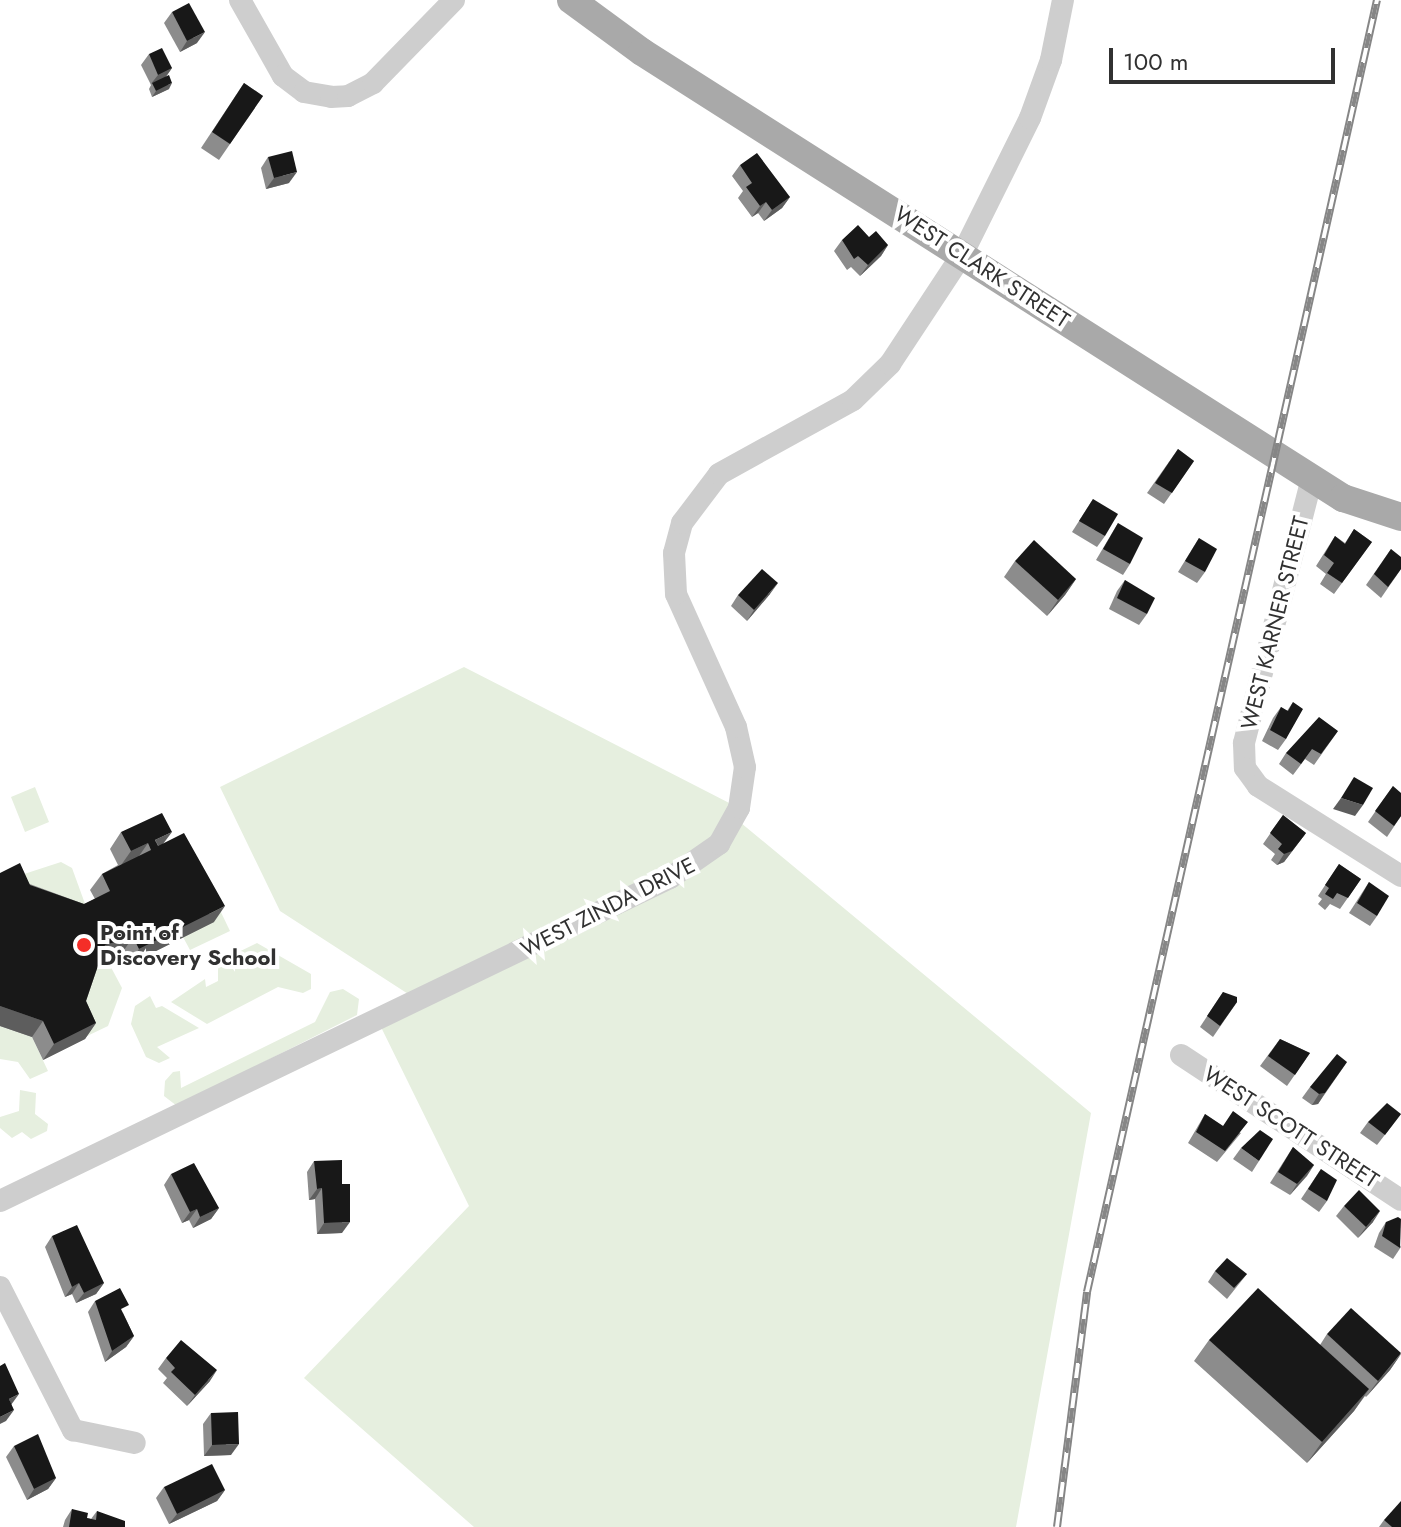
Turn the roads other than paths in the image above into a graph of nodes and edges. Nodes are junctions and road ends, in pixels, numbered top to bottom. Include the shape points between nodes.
1 (240, 0) edge
2 (454, 0) edge
3 (571, 0) edge
4 (1063, 0) edge
5 (962, 255) junction
6 (1312, 478) junction
7 (1401, 517) edge
8 (1401, 876) edge
9 (1181, 1055) dead end
10 (1401, 1200) edge
11 (0, 1201) edge
12 (0, 1287) edge
13 (135, 1443) dead end

1 - 2 street via 283,76 304,92 331,97 348,96 373,83
3 - 5 main road, WEST CLARK STREET via 642,52
4 - 5 street, WEST ZINDA DRIVE via 1051,60 1030,118
5 - 6 main road, WEST CLARK STREET
5 - 11 street, WEST ZINDA DRIVE via 869,387 827,416 719,474 682,523 674,553 676,594 736,727 745,767 739,808 719,844 656,885
6 - 7 main road, WEST CLARK STREET via 1364,508
6 - 8 street, WEST KARNER STREET via 1244,743 1245,768 1258,786
9 - 10 street, WEST SCOTT STREET
12 - 13 street via 73,1430

